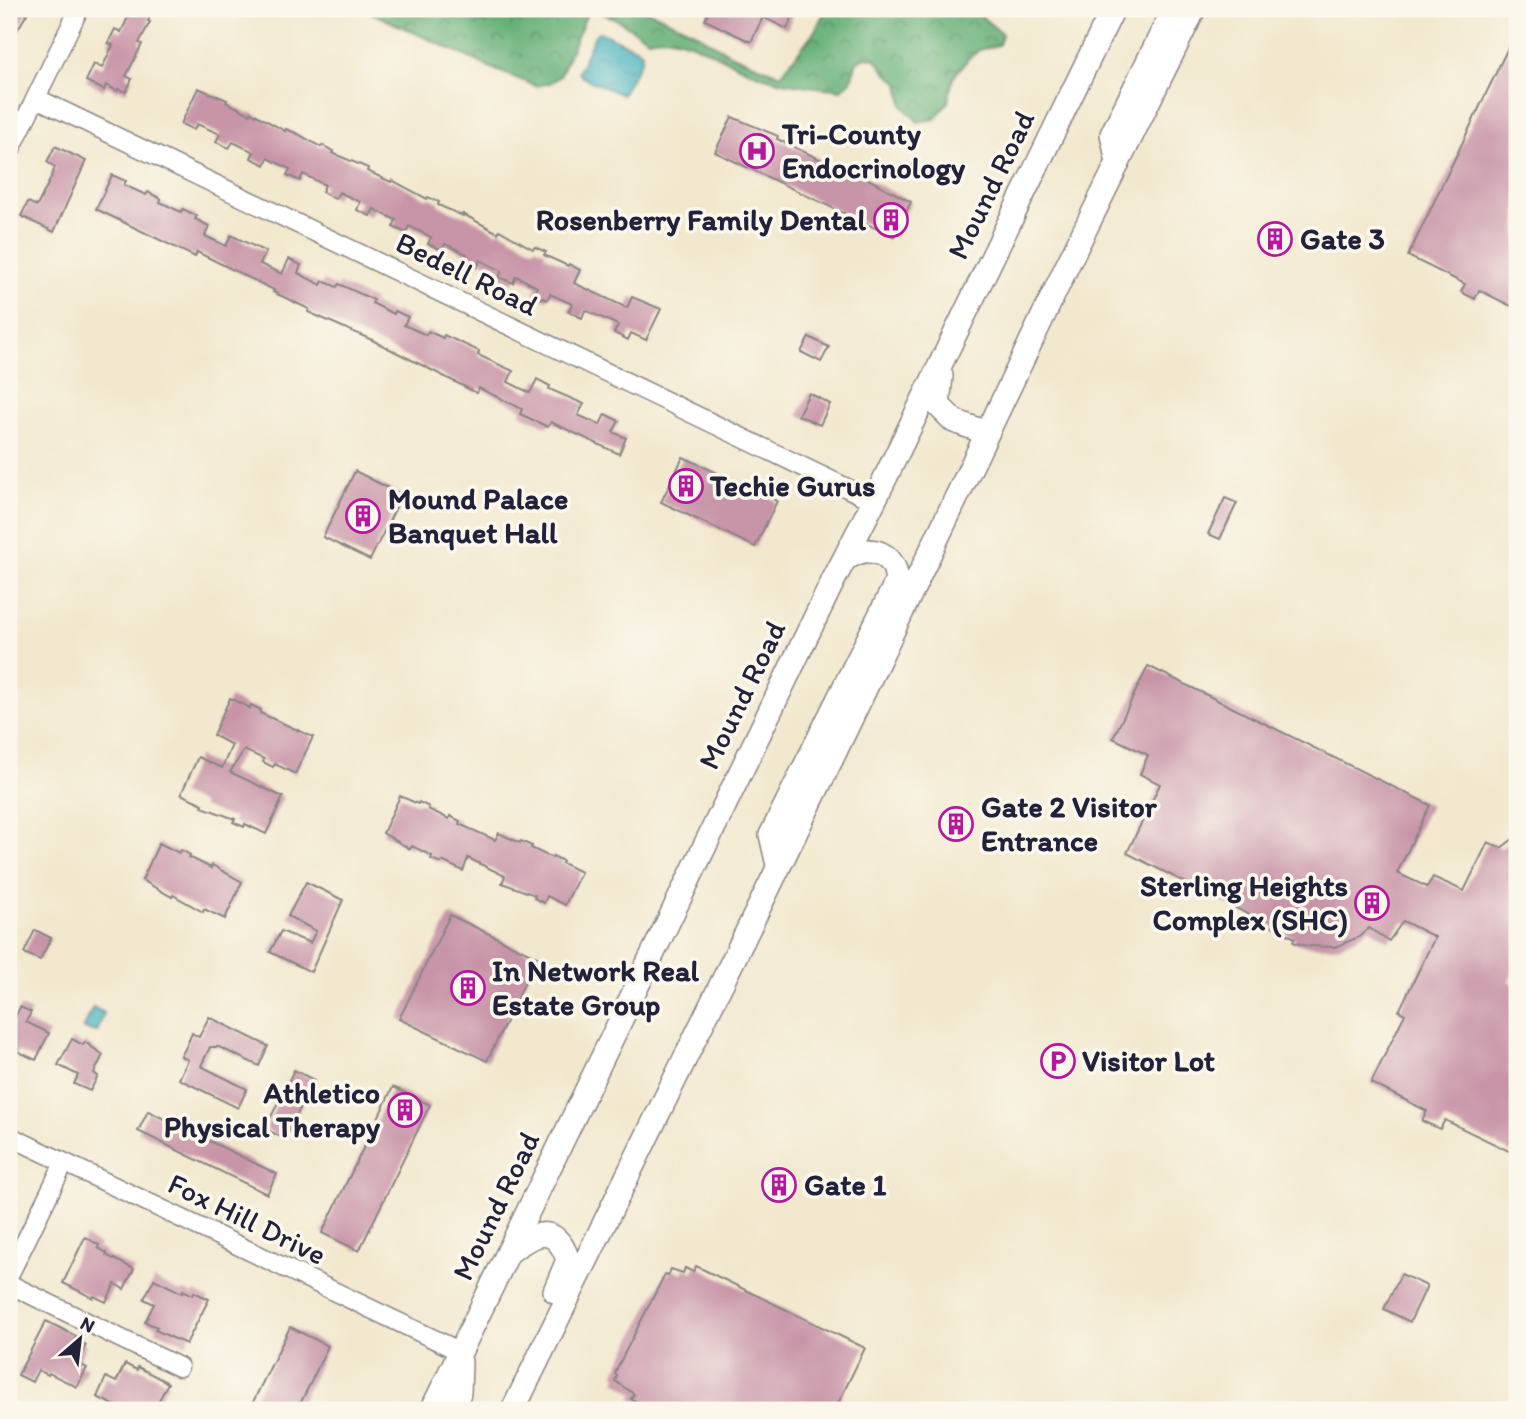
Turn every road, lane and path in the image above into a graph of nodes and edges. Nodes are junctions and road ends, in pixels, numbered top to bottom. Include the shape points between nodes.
1 (79, 9) edge
2 (1113, 9) edge
3 (1174, 9) edge
4 (1194, 9) edge
5 (36, 98) junction
6 (9, 153) edge
7 (1118, 163) junction
8 (943, 359) junction
9 (987, 433) junction
10 (874, 501) junction
11 (846, 558) junction
12 (779, 865) junction
13 (9, 1136) edge
14 (64, 1163) junction
15 (508, 1252) junction
16 (9, 1275) edge
17 (9, 1284) edge
18 (461, 1352) junction
19 (179, 1367) dead end
20 (432, 1410) edge
21 (451, 1410) edge
22 (496, 1410) edge
23 (513, 1410) edge

1 - 5 street
2 - 8 main road, Mound Road
3 - 7 main road via 1112,134
4 - 7 main road
5 - 6 street
5 - 10 street, Bedell Road
7 - 9 main road
8 - 9 main road via 938,405 954,421
8 - 10 main road, Mound Road
9 - 12 main road
10 - 11 main road, Mound Road
11 - 12 main road via 867,550 881,554 890,559 896,583 771,835
11 - 15 main road, Mound Road
12 - 23 main road
13 - 14 street, Fox Hill Drive
14 - 16 street
14 - 18 street, Fox Hill Drive
15 - 18 main road, Mound Road
15 - 22 main road via 542,1233 555,1237 568,1260
17 - 19 street
18 - 20 main road, Mound Road
18 - 21 main road via 459,1393

